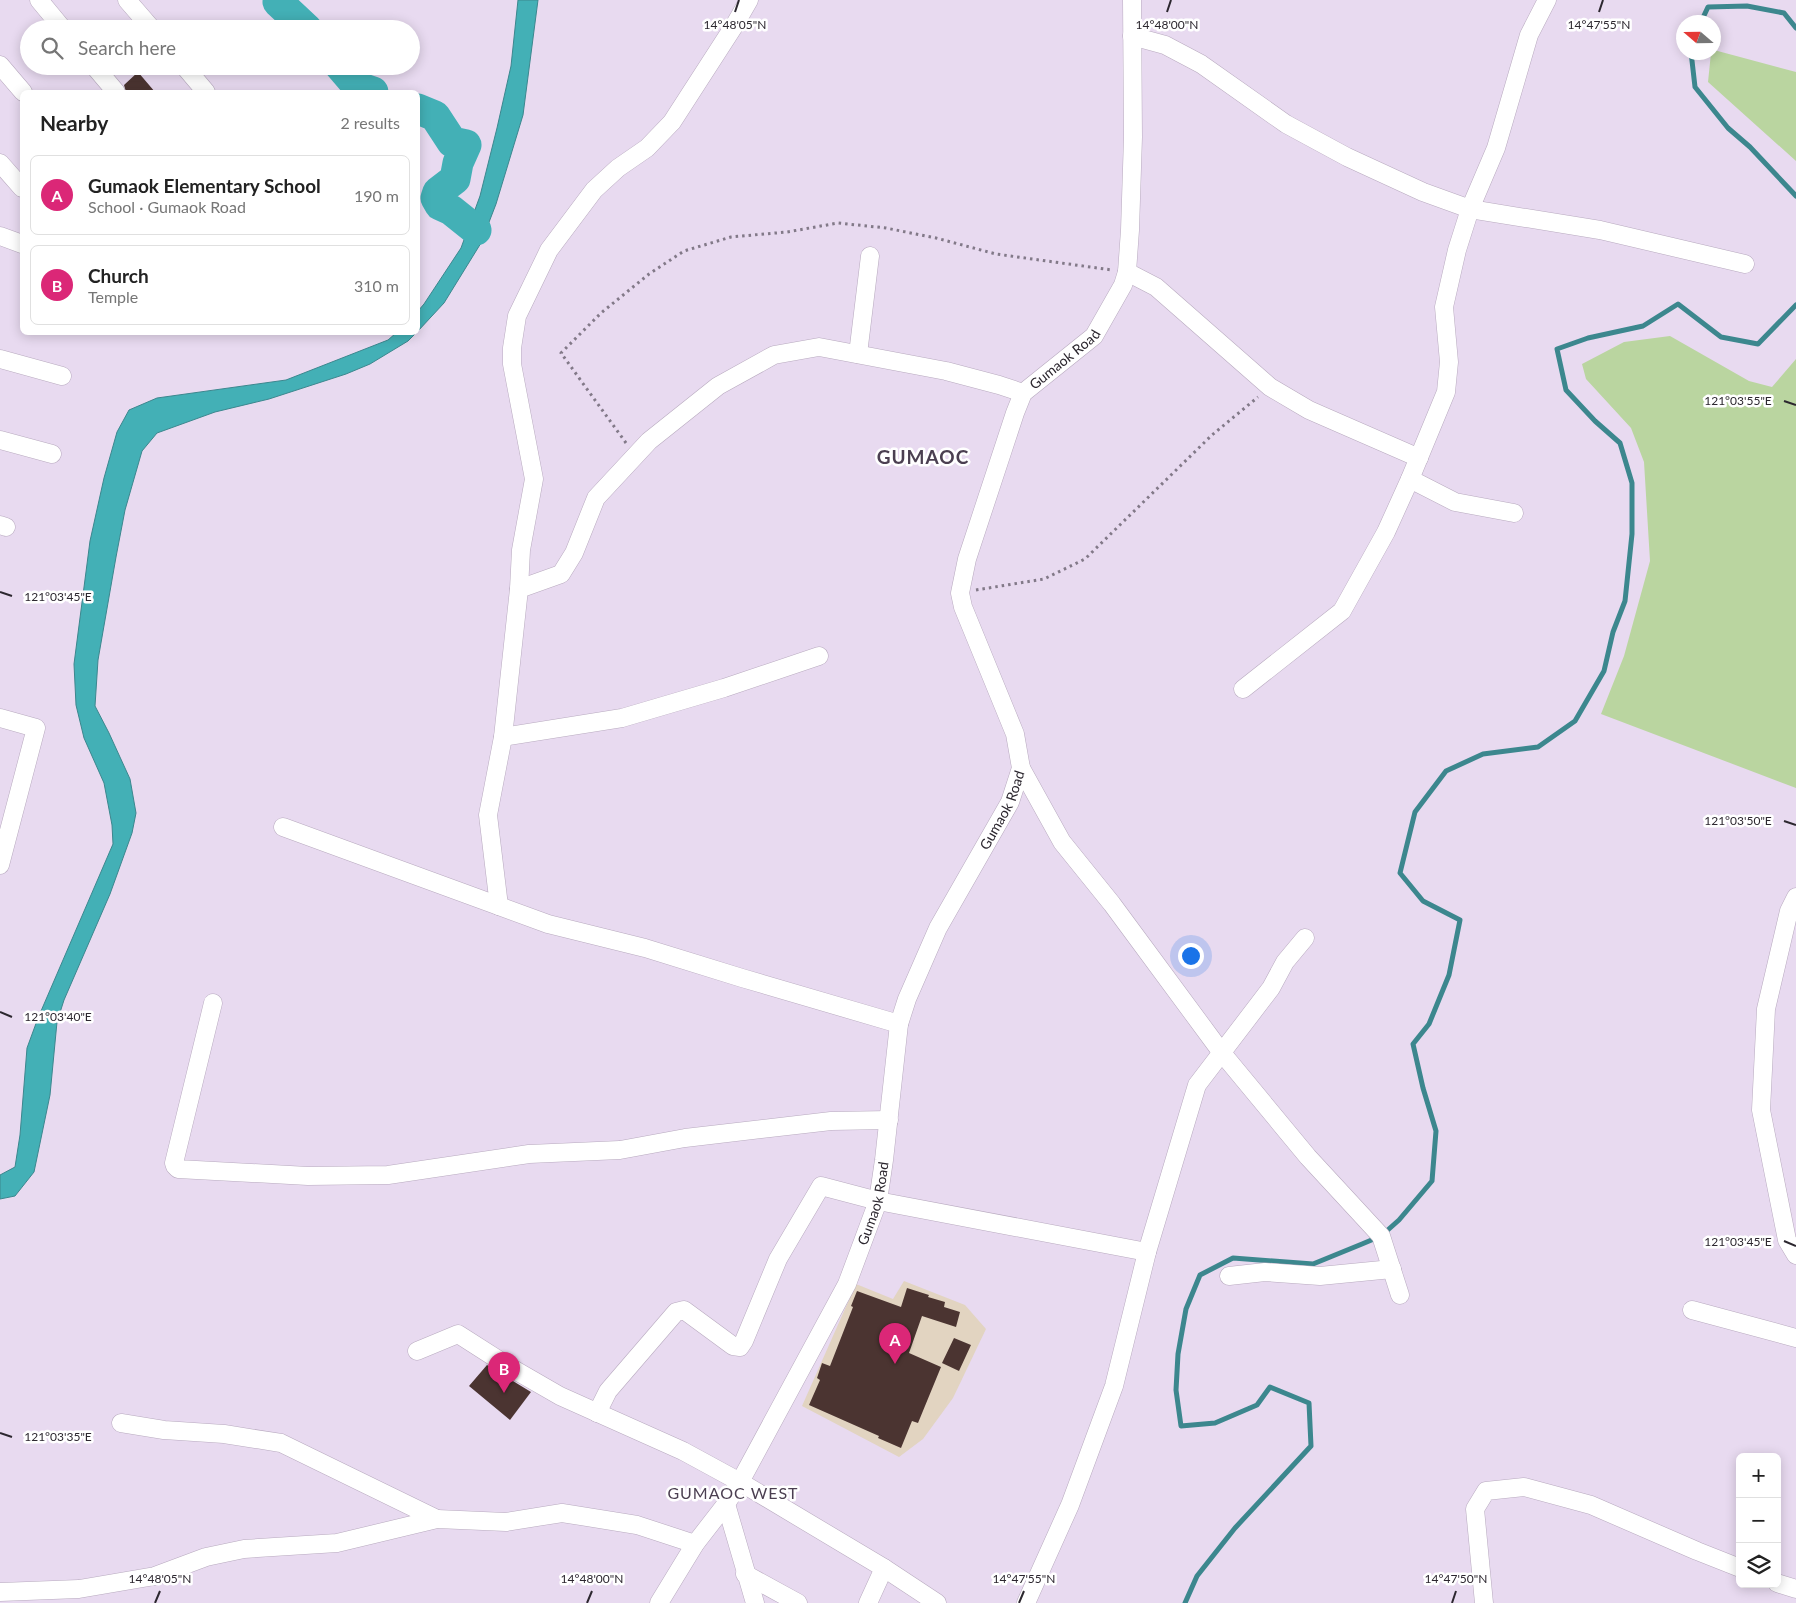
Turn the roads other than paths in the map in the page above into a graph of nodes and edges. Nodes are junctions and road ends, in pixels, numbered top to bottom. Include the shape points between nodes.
1 (39, 0) edge
2 (127, 0) edge
3 (749, 0) edge
4 (1132, 0) edge
5 (1547, 0) edge
6 (56, 20) edge
7 (144, 20) edge
8 (1132, 36) junction
9 (0, 65) edge
10 (102, 75) edge
11 (192, 75) edge
12 (21, 90) edge
13 (114, 90) edge
14 (204, 90) edge
15 (0, 163) edge
16 (20, 186) edge
17 (1470, 209) junction
18 (0, 236) edge
19 (20, 243) edge
20 (870, 256) dead end
21 (1745, 264) dead end
22 (1127, 272) junction
23 (858, 354) junction
24 (0, 359) edge
25 (62, 376) dead end
26 (1023, 393) junction
27 (0, 440) edge
28 (52, 454) dead end
29 (1419, 458) junction
30 (1410, 479) junction
31 (1514, 514) dead end
32 (519, 589) junction
33 (819, 656) dead end
34 (1243, 689) dead end
35 (0, 718) edge
36 (503, 738) junction
37 (1021, 768) junction
38 (8, 802) edge
39 (283, 827) dead end
40 (0, 864) edge
41 (1796, 897) edge
42 (499, 906) junction
43 (1304, 938) dead end
44 (213, 1003) dead end
45 (900, 1024) junction
46 (1222, 1054) junction
47 (889, 1120) junction
48 (878, 1201) junction
49 (1147, 1252) junction
50 (1796, 1255) edge
51 (1392, 1269) junction
52 (1229, 1276) dead end
53 (1400, 1295) dead end
54 (1692, 1310) dead end
55 (1796, 1338) edge
56 (417, 1351) dead end
57 (597, 1413) junction
58 (121, 1423) dead end
59 (740, 1482) junction
60 (726, 1504) junction
61 (438, 1519) junction
62 (695, 1544) junction
63 (1736, 1566) edge
64 (884, 1568) junction
65 (745, 1574) junction
66 (1781, 1586) edge
67 (0, 1592) edge
68 (1793, 1594) edge
69 (659, 1603) edge
70 (755, 1603) edge
71 (798, 1603) edge
72 (868, 1603) edge
73 (937, 1603) edge
74 (1026, 1603) edge
75 (1484, 1603) edge

1 - 6 street
2 - 7 street
3 - 32 street via 672,122 647,148 594,190 549,250 517,316 512,364 534,479 521,550
4 - 8 street, Gumaok Road
5 - 17 street via 1529,35 1496,148
8 - 17 street via 1165,45 1201,64 1286,124 1347,157 1423,192
8 - 22 street, Gumaok Road via 1133,137
9 - 12 street
10 - 13 street
11 - 14 street
15 - 16 street
17 - 21 street via 1600,230
17 - 29 street via 1444,307 1449,362 1446,392
18 - 19 street
20 - 23 street
22 - 26 street, Gumaok Road via 1094,336
22 - 29 street via 1156,287 1270,387 1309,410
23 - 26 street via 946,371
23 - 32 street via 819,347 774,355 718,386 649,441 596,498 574,553 561,574
24 - 25 street
26 - 37 street, Gumaok Road via 967,559 960,593 1015,734
27 - 28 street
29 - 30 street
30 - 31 street via 1455,502
30 - 34 street via 1386,532 1342,611
32 - 36 street
33 - 36 street via 622,718
35 - 38 street via 36,728
36 - 42 street via 488,815
37 - 45 street, Gumaok Road via 1010,802 938,928 907,999
37 - 46 street via 1062,842
38 - 40 street
39 - 42 street
41 - 50 street via 1766,1009 1761,1110 1787,1240
42 - 45 street via 548,924 645,948
43 - 46 street
44 - 47 street via 174,1163 178,1169 308,1176 388,1175 533,1153 620,1150 685,1138 831,1121
45 - 47 street, Gumaok Road
46 - 49 street via 1197,1085
46 - 51 street via 1308,1157 1381,1236
47 - 48 street, Gumaok Road
48 - 49 street
48 - 57 street via 821,1186 778,1259 740,1347 733,1346 680,1310 608,1391
48 - 59 street, Gumaok Road via 847,1284
49 - 74 street via 1114,1386 1070,1505
51 - 52 street via 1320,1276 1264,1272
51 - 53 street
54 - 55 street
56 - 57 street via 458,1334 543,1386
57 - 59 street via 683,1451
58 - 61 street via 281,1443
59 - 60 street, Gumaok Road
59 - 64 street
60 - 62 street, Gumaok Road
60 - 65 street
61 - 62 street via 506,1522 562,1514 637,1525
61 - 67 street via 337,1543 244,1549 206,1557 155,1576 79,1589
62 - 69 street, Gumaok Road
63 - 75 street via 1591,1505 1524,1488 1486,1491 1475,1509
64 - 72 street
64 - 73 street
65 - 70 street
65 - 71 street
66 - 68 street

